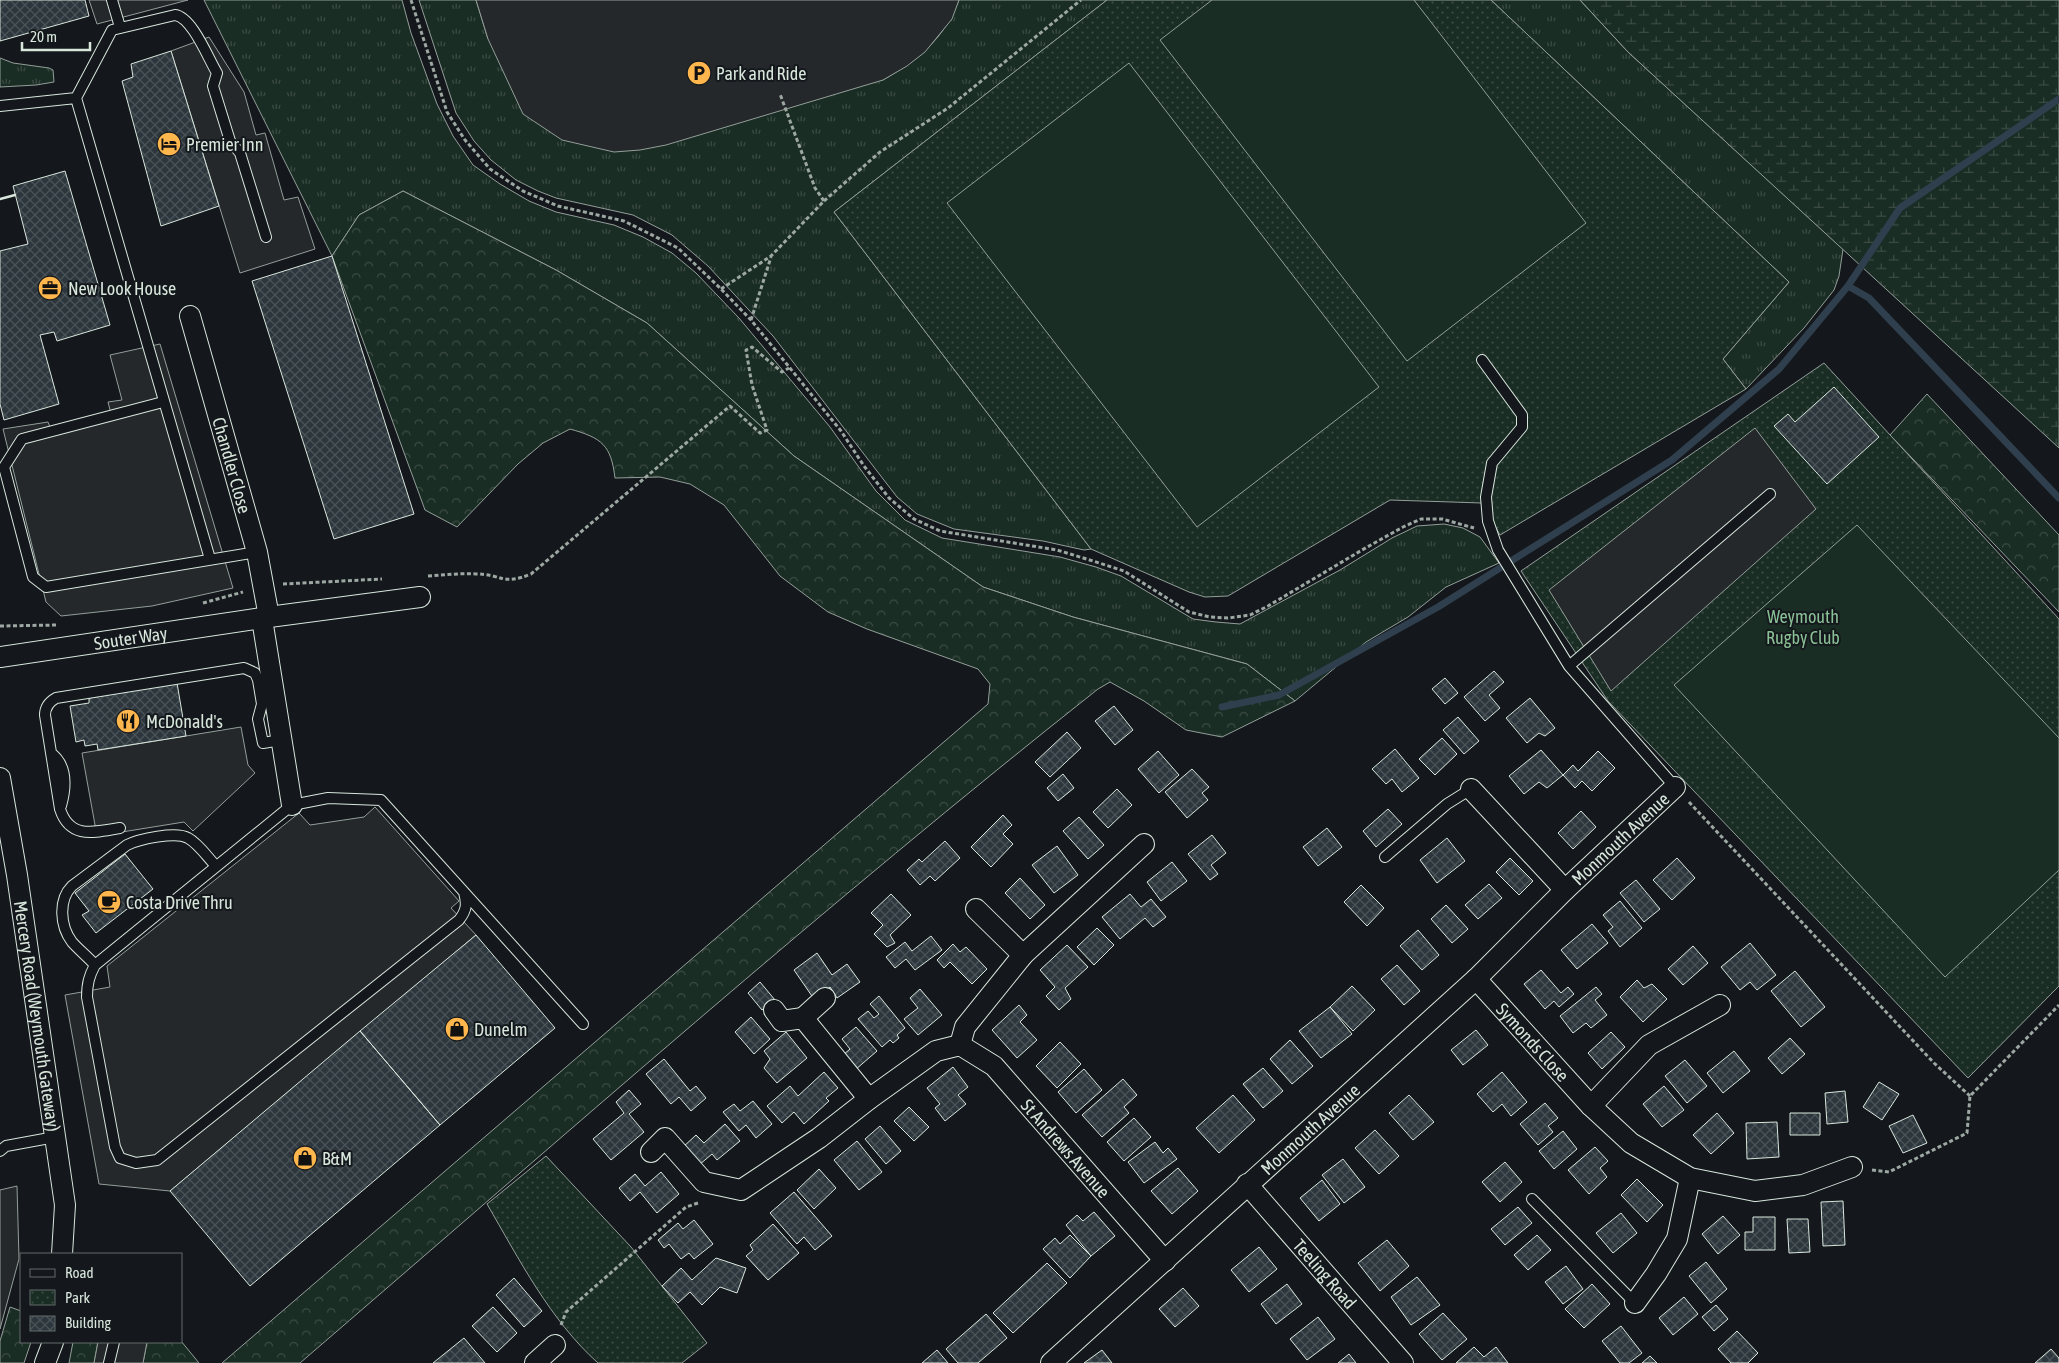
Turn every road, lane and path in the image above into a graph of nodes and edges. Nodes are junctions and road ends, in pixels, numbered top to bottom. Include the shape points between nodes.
1 (112, 0) edge
2 (411, 0) edge
3 (1081, 0) edge
4 (120, 27) junction
5 (780, 94) dead end
6 (76, 98) junction
7 (0, 106) edge
8 (824, 201) junction
9 (266, 237) dead end
10 (771, 256) junction
11 (721, 289) junction
12 (190, 316) dead end
13 (751, 320) junction
14 (1482, 360) dead end
15 (789, 368) junction
16 (163, 402) junction
17 (1770, 494) dead end
18 (1498, 550) junction
19 (257, 552) junction
20 (210, 559) junction
21 (423, 577) dead end
22 (385, 578) dead end
23 (263, 586) junction
24 (420, 597) dead end
25 (198, 605) dead end
26 (266, 618) junction
27 (60, 625) dead end
28 (0, 626) edge
29 (0, 656) edge
30 (1569, 666) junction
31 (272, 742) junction
32 (0, 778) edge
33 (1675, 787) junction
34 (1471, 789) joint
35 (292, 805) junction
36 (120, 828) dead end
37 (1144, 844) dead end
38 (1386, 856) dead end
39 (216, 866) junction
40 (1564, 890) junction
41 (464, 892) junction
42 (976, 909) dead end
43 (1023, 955) junction
44 (95, 965) junction
45 (1476, 979) junction
46 (825, 998) dead end
47 (1720, 1005) dead end
48 (2059, 1005) edge
49 (774, 1010) dead end
50 (803, 1018) junction
51 (583, 1024) dead end
52 (960, 1045) junction
53 (1970, 1096) junction
54 (868, 1099) junction
55 (1591, 1106) junction
56 (55, 1138) junction
57 (0, 1151) edge
58 (651, 1152) dead end
59 (1852, 1168) joint
60 (1690, 1178) junction
61 (1247, 1184) junction
62 (1532, 1199) dead end
63 (704, 1201) dead end
64 (62, 1253) edge
65 (1165, 1261) junction
66 (1635, 1303) joint
67 (53, 1343) edge
68 (114, 1343) edge
69 (555, 1345) joint
70 (45, 1363) edge
71 (110, 1363) edge
72 (535, 1363) edge
73 (1051, 1363) edge
74 (1403, 1363) edge

1 - 4 lane
2 - 11 path via 447,112 490,169 532,195 558,206 624,221 678,248
3 - 8 path via 948,108 880,152
4 - 6 lane via 112,30
4 - 9 lane via 175,15 188,23 216,73 212,86 230,141 240,153
5 - 8 path via 815,188
6 - 7 lane
6 - 16 lane
8 - 10 path
10 - 11 path
10 - 13 path
11 - 13 path
12 - 19 street, Chandler Close
13 - 15 path
14 - 18 lane via 1522,415 1522,427 1492,463 1486,496 1488,521
15 - 18 path via 841,431 889,498 914,519 940,531 1057,550 1093,560 1124,571 1189,612 1210,617 1250,615 1421,519 1442,518 1478,530
15 - 21 path via 782,372 752,347 746,350 752,385 767,430 760,433 730,406 531,574 516,580 478,573
16 - 20 lane
16 - 20 lane via 22,439 4,467 33,577 46,588
17 - 30 lane
18 - 30 lane
19 - 20 lane
19 - 23 street, Chandler Close
22 - 23 path
23 - 25 path
23 - 26 street, Chandler Close
24 - 26 street, Souter Way
26 - 29 street, Souter Way
26 - 31 street
27 - 28 path
30 - 33 lane
31 - 35 street
31 - 36 lane via 258,718 262,704 258,680 255,673 244,668 56,698 48,703 45,711 60,809 66,822 88,833
32 - 56 street, Mercery Road (Weymouth Gateway)
33 - 40 street, Monmouth Avenue
33 - 53 path via 1934,1064
34 - 38 lane via 1447,804
34 - 40 street, Monmouth Avenue
35 - 39 lane
35 - 41 lane via 328,798 381,800
37 - 43 street
39 - 44 lane
39 - 44 lane via 190,839 174,835 134,842 120,849 72,886 62,908 66,930 72,942
40 - 45 street, Monmouth Avenue
41 - 44 lane via 466,912 459,920 157,1160 127,1161 120,1158 115,1147 87,997 87,985
41 - 51 lane
42 - 43 street
43 - 52 street via 965,1027
45 - 55 street, Symonds Close
45 - 61 street, Monmouth Avenue
46 - 50 street
47 - 55 street via 1649,1045
48 - 53 path
49 - 50 street via 782,1021
50 - 54 street
52 - 54 street via 936,1051
52 - 65 street, St Andrews Avenue via 994,1066
53 - 59 path via 1967,1133 1889,1172
54 - 58 street via 819,1138 741,1190 704,1182 665,1138
55 - 60 street, Symonds Close via 1631,1143
56 - 57 lane via 6,1146
56 - 64 street, Mercery Road (Weymouth Gateway) via 65,1204
59 - 60 street, Symonds Close via 1803,1185 1755,1191
60 - 66 street via 1677,1239
61 - 65 street, Monmouth Avenue
61 - 74 street, Teeling Road
62 - 66 lane
63 - 69 path via 686,1207 566,1312
65 - 73 street, Monmouth Avenue
67 - 70 street
68 - 71 lane
69 - 72 street

